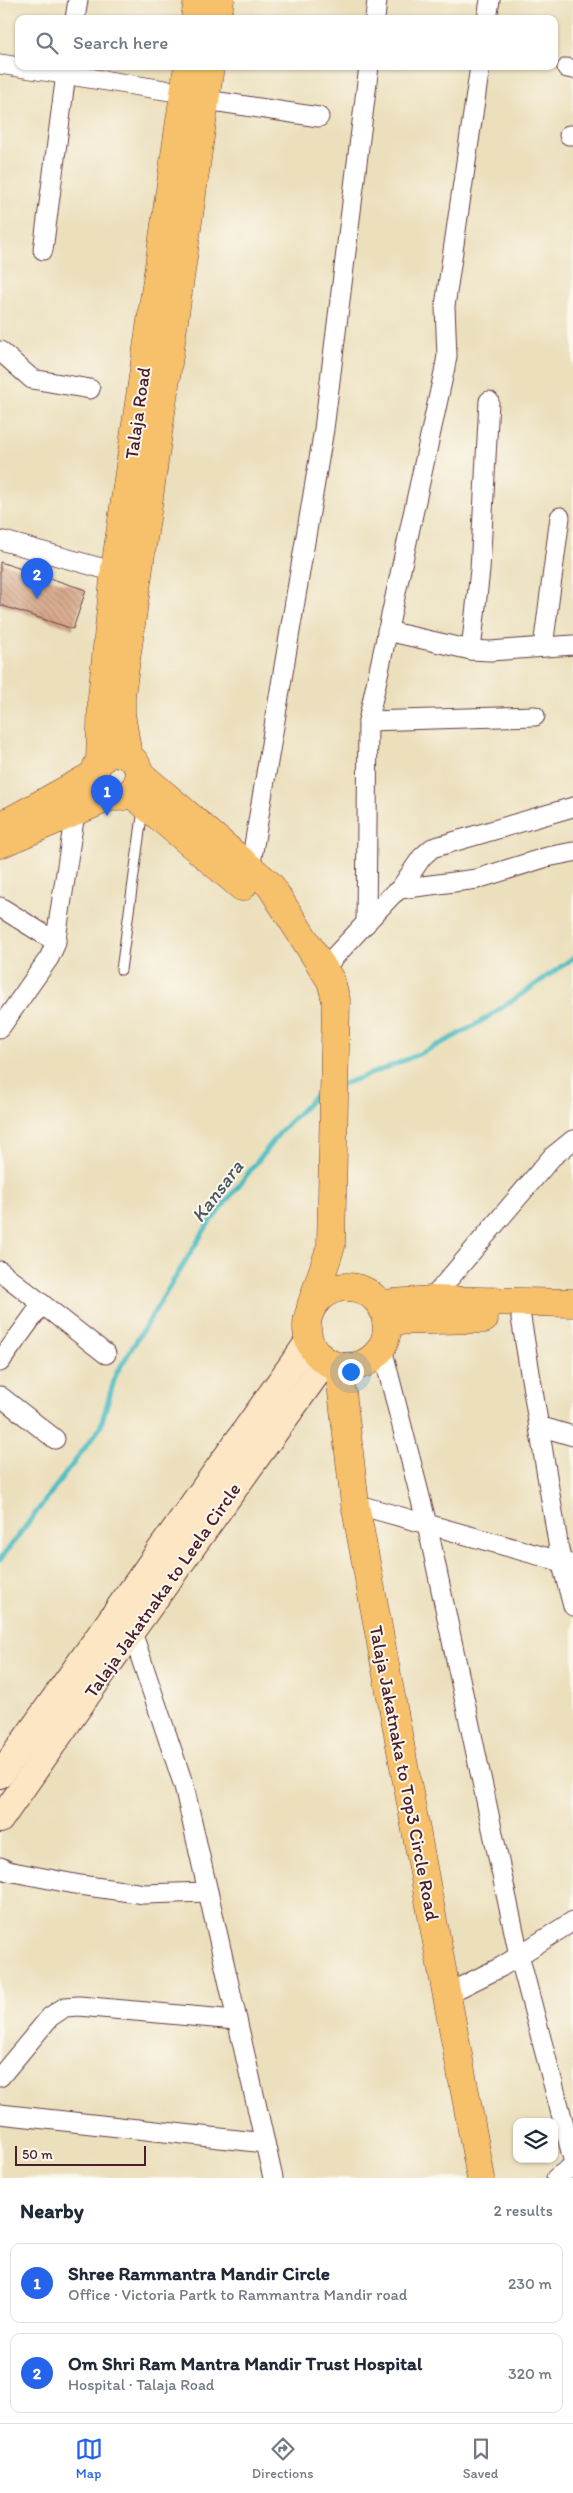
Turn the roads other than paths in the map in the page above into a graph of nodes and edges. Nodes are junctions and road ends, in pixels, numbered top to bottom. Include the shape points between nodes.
1 (78, 0) edge
2 (198, 0) edge
3 (220, 0) edge
4 (377, 0) edge
5 (490, 0) edge
6 (76, 15) edge
7 (196, 15) edge
8 (218, 15) edge
9 (375, 15) edge
10 (488, 15) edge
11 (0, 64) edge
12 (15, 65) edge
13 (66, 70) edge
14 (189, 70) edge
15 (209, 70) edge
16 (369, 70) edge
17 (479, 70) edge
18 (199, 97) junction
19 (319, 117) dead end
20 (42, 250) dead end
21 (0, 351) edge
22 (90, 390) dead end
23 (489, 401) dead end
24 (560, 517) dead end
25 (1, 542) edge
26 (126, 575) junction
27 (387, 631) junction
28 (573, 645) edge
29 (543, 647) junction
30 (471, 650) junction
31 (535, 716) dead end
32 (368, 721) junction
33 (98, 767) junction
34 (131, 785) junction
35 (573, 807) edge
36 (75, 813) junction
37 (0, 824) edge
38 (0, 844) edge
39 (573, 852) edge
40 (250, 869) junction
41 (400, 889) junction
42 (0, 907) edge
43 (366, 924) junction
44 (296, 926) junction
45 (56, 942) junction
46 (323, 969) junction
47 (121, 970) dead end
48 (0, 1028) edge
49 (573, 1140) edge
50 (331, 1242) junction
51 (0, 1271) edge
52 (359, 1288) junction
53 (431, 1300) junction
54 (573, 1303) edge
55 (42, 1304) junction
56 (311, 1306) junction
57 (521, 1318) junction
58 (573, 1319) edge
59 (384, 1324) junction
60 (106, 1354) dead end
61 (324, 1356) junction
62 (0, 1362) edge
63 (0, 1396) edge
64 (539, 1426) junction
65 (573, 1436) edge
66 (55, 1439) dead end
67 (354, 1504) junction
68 (427, 1524) junction
69 (567, 1563) edge
70 (122, 1602) junction
71 (573, 1606) edge
72 (132, 1631) junction
73 (0, 1775) edge
74 (2, 1812) edge
75 (0, 1867) edge
76 (208, 1892) junction
77 (573, 1921) edge
78 (520, 1955) junction
79 (447, 1994) junction
80 (236, 2020) junction
81 (0, 2076) edge
82 (0, 2114) edge
83 (265, 2143) junction
84 (573, 2159) edge
85 (573, 2166) edge
86 (273, 2178) edge
87 (481, 2178) edge
88 (556, 2178) edge

1 - 6 street
2 - 7 main road
3 - 8 main road
4 - 9 street
5 - 10 street
11 - 12 street
13 - 18 street
13 - 20 street
14 - 18 main road, Talaja Road
15 - 18 main road, Talaja Road
16 - 40 street via 324,429
17 - 27 street via 445,306 446,364
18 - 19 street
18 - 26 main road, Talaja Road
21 - 22 street via 32,379
23 - 30 street via 481,554
24 - 29 street
25 - 26 street
26 - 33 main road, Talaja Road via 102,697
26 - 34 main road, Talaja Road via 120,705
27 - 30 street
27 - 32 street
28 - 29 street
29 - 30 street
31 - 32 street
32 - 43 street
33 - 34 main road via 99,788
33 - 34 main road via 113,753
33 - 37 main road via 12,820
34 - 36 main road
34 - 40 main road
34 - 44 main road via 270,910
34 - 47 lane
35 - 41 street via 432,848 422,856
36 - 38 main road
36 - 45 street
39 - 41 street via 486,876
40 - 44 main road via 275,892
41 - 43 street
42 - 45 street
43 - 46 street
44 - 46 main road
45 - 48 street via 49,958
46 - 50 main road via 332,981 336,1000
49 - 53 street via 552,1157
50 - 52 main road
50 - 56 main road
51 - 55 street
52 - 56 main road via 341,1286 324,1293
52 - 59 main road
53 - 54 main road
53 - 59 main road
55 - 60 street
55 - 62 street
56 - 61 main road via 305,1323
57 - 58 main road
57 - 59 main road
57 - 64 street
59 - 61 main road via 370,1361 352,1367
59 - 68 street
61 - 67 main road, Talaja Jakatnaka to Top3 Circle Road
61 - 70 main road, Talaja Jakatnaka to Leela Circle
61 - 72 main road, Talaja Jakatnaka to Leela Circle
63 - 66 street
64 - 65 street
64 - 69 street
67 - 68 street
67 - 79 main road, Talaja Jakatnaka to Top3 Circle Road
68 - 69 street
68 - 78 street
69 - 71 street
70 - 72 street
70 - 73 main road, Talaja Jakatnaka to Leela Circle
72 - 74 main road, Talaja Jakatnaka to Leela Circle
72 - 76 street via 184,1786
75 - 76 street via 80,1885 144,1894
76 - 80 street
77 - 78 street
78 - 79 street
78 - 84 street
79 - 87 main road, Talaja Jakatnaka to Top3 Circle Road
80 - 81 street via 79,2006 65,2008 50,2017
80 - 83 street
82 - 83 street
83 - 86 street
85 - 88 street

